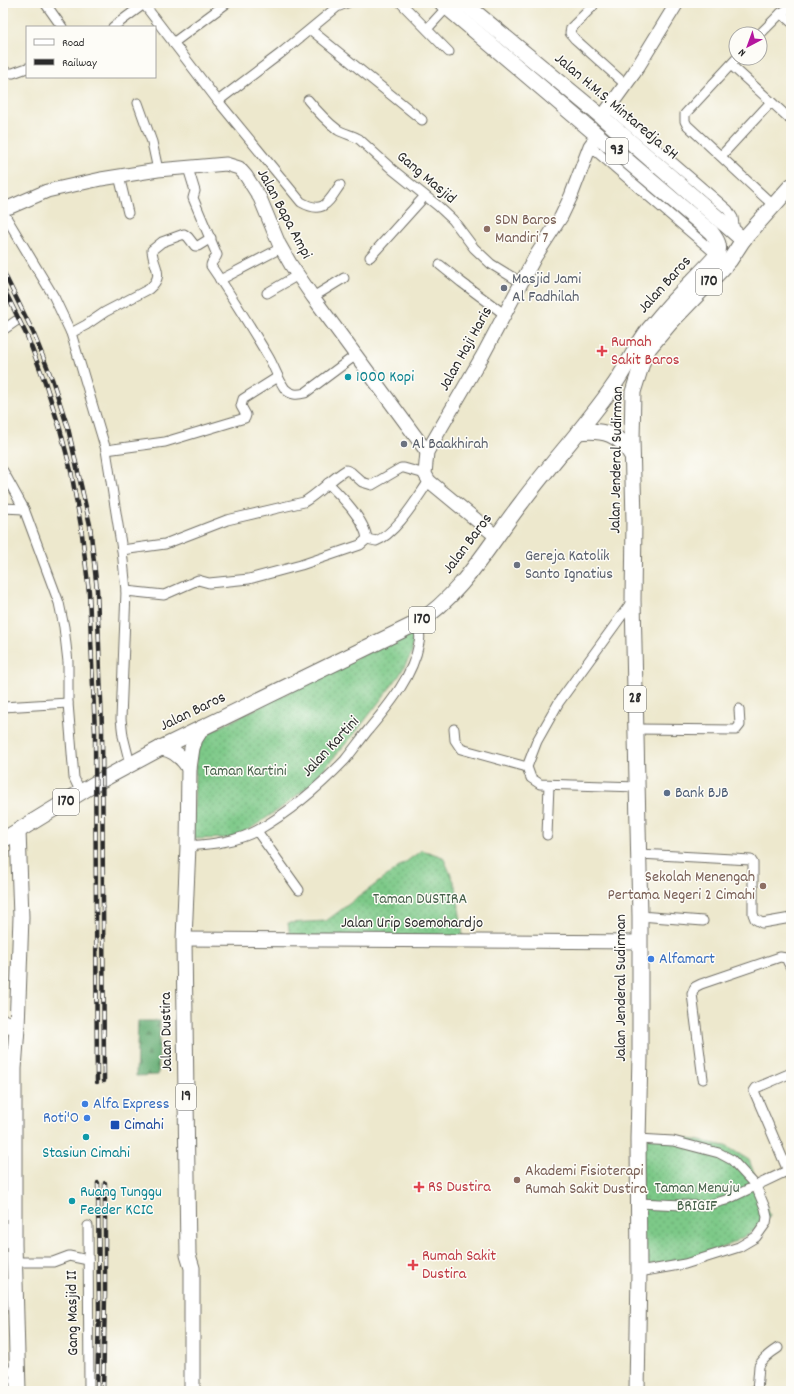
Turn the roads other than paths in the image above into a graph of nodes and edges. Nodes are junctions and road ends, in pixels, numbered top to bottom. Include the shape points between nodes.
1 (45, 3) edge
2 (227, 3) edge
3 (347, 3) edge
4 (401, 3) edge
5 (464, 3) edge
6 (677, 3) edge
7 (143, 4) edge
8 (447, 4) edge
9 (338, 5) edge
10 (593, 6) dead end
11 (791, 7) edge
12 (782, 13) junction
13 (791, 22) edge
14 (61, 26) edge
15 (114, 26) edge
16 (768, 26) edge
17 (427, 29) junction
18 (311, 30) junction
19 (173, 43) junction
20 (449, 52) dead end
21 (729, 66) edge
22 (731, 66) edge
23 (26, 68) edge
24 (4, 70) edge
25 (626, 85) junction
26 (308, 100) dead end
27 (218, 101) junction
28 (771, 102) junction
29 (138, 103) dead end
30 (606, 112) junction
31 (422, 120) dead end
32 (791, 120) edge
33 (594, 140) junction
34 (721, 156) junction
35 (188, 168) junction
36 (158, 170) junction
37 (119, 176) junction
38 (340, 185) dead end
39 (791, 186) edge
40 (425, 196) junction
41 (773, 205) junction
42 (3, 208) edge
43 (3, 212) edge
44 (128, 213) dead end
45 (694, 218) junction
46 (739, 236) junction
47 (211, 238) junction
48 (281, 248) junction
49 (717, 256) junction
50 (370, 257) dead end
51 (440, 265) dead end
52 (298, 275) junction
53 (344, 278) dead end
54 (220, 280) junction
55 (522, 283) junction
56 (267, 293) dead end
57 (313, 297) junction
58 (504, 314) junction
59 (16, 321) dead end
60 (3, 330) edge
61 (71, 333) junction
62 (356, 355) junction
63 (278, 377) junction
64 (612, 388) junction
65 (633, 392) junction
66 (578, 432) junction
67 (106, 450) junction
68 (427, 452) junction
69 (632, 456) junction
70 (3, 471) edge
71 (427, 478) junction
72 (328, 483) junction
73 (3, 508) edge
74 (24, 509) junction
75 (497, 537) junction
76 (367, 539) junction
77 (122, 550) junction
78 (126, 591) junction
79 (633, 600) junction
80 (417, 623) junction
81 (68, 703) junction
82 (3, 706) edge
83 (739, 709) dead end
84 (202, 728) junction
85 (636, 728) junction
86 (454, 729) dead end
87 (161, 748) junction
88 (130, 764) junction
89 (527, 766) junction
90 (189, 768) junction
91 (549, 785) junction
92 (638, 787) junction
93 (80, 793) junction
94 (18, 831) junction
95 (257, 831) junction
96 (548, 835) dead end
97 (3, 840) edge
98 (188, 846) junction
99 (639, 854) junction
100 (299, 890) dead end
101 (640, 916) junction
102 (791, 918) edge
103 (703, 921) dead end
104 (184, 939) junction
105 (640, 942) junction
106 (791, 968) edge
107 (3, 1022) edge
108 (17, 1028) junction
109 (791, 1073) edge
110 (703, 1079) dead end
111 (638, 1139) junction
112 (790, 1173) edge
113 (756, 1186) junction
114 (638, 1203) junction
115 (88, 1226) dead end
116 (188, 1254) junction
117 (88, 1260) junction
118 (15, 1262) junction
119 (639, 1272) junction
120 (778, 1348) dead end
121 (10, 1371) edge
122 (18, 1391) edge
123 (89, 1391) edge
124 (182, 1391) edge
125 (192, 1391) edge
126 (637, 1391) edge
127 (757, 1391) edge

1 - 14 street
2 - 19 street
3 - 9 street
4 - 17 street
5 - 30 main road, Jalan H.M.S. Mintaredja SH / 93
6 - 25 street
7 - 15 street
7 - 19 street
8 - 17 street
8 - 33 main road, Jalan H.M.S. Mintaredja SH / 93
9 - 18 street
10 - 25 street via 571,28 570,33
11 - 12 street
12 - 13 street
12 - 16 street
17 - 20 street
18 - 27 street
18 - 31 street
19 - 27 street
21 - 34 street via 685,114 687,125
22 - 28 street
23 - 24 street via 13,73
25 - 30 street
26 - 40 street, Gang Masjid via 339,130 359,139
27 - 38 street via 301,202 310,208 319,208 329,201
28 - 32 street
28 - 34 street
29 - 36 street via 152,142
30 - 46 main road, Jalan H.M.S. Mintaredja SH / 93
33 - 45 main road, Jalan H.M.S. Mintaredja SH / 93
33 - 49 street
33 - 55 street, Jalan Haji Haris via 561,217 535,257
34 - 41 street
35 - 36 street, Jalan Bapa Ampi
35 - 47 street via 196,191 193,198
35 - 48 street, Jalan Bapa Ampi via 226,164 239,168 260,198
36 - 37 street, Jalan Bapa Ampi
37 - 42 street, Jalan Bapa Ampi via 47,191
37 - 44 street
39 - 41 main road, 170
40 - 50 street
40 - 55 street, Gang Masjid via 453,220 474,248 491,264
41 - 46 main road, 170
43 - 61 street via 54,297
45 - 46 main road via 712,224 734,240
45 - 49 main road, Jalan H.M.S. Mintaredja SH / 93 via 715,237 719,246
46 - 65 main road, Jalan Jenderal Sudirman / 170 via 730,260 649,348
47 - 54 street via 217,255 211,266
47 - 61 street via 197,246 184,234 158,245 152,250 158,279 154,284
48 - 52 street, Jalan Bapa Ampi
48 - 54 street
49 - 64 main road, Jalan Baros / 170 via 676,298 640,341
51 - 58 street
52 - 56 street
52 - 57 street, Jalan Bapa Ampi
53 - 57 street
54 - 63 street via 273,364
55 - 58 street, Jalan Haji Haris
57 - 62 street, Jalan Bapa Ampi
58 - 68 street, Jalan Haji Haris
59 - 60 street
61 - 67 street
62 - 63 street via 305,393 290,393
62 - 68 street, Jalan Bapa Ampi
63 - 67 street via 243,399 241,406 245,418 165,442
64 - 65 main road via 624,385
64 - 66 main road, Jalan Baros / 170
65 - 69 main road, Jalan Jenderal Sudirman / 170
66 - 69 main road via 593,431 612,436 623,443
66 - 75 main road, Jalan Baros / 170
67 - 77 street
68 - 71 street, Jalan Haji Haris
69 - 79 main road, Jalan Jenderal Sudirman / 28
70 - 74 street
71 - 72 street via 401,468 372,485 362,482 348,470
71 - 75 street
71 - 76 street via 406,514 388,533 376,541
72 - 76 street via 349,505
72 - 77 street via 304,502 227,520 165,544
73 - 74 street
74 - 81 street via 59,603 68,662
75 - 80 main road, Jalan Baros / 170 via 453,593 430,615
76 - 78 street via 360,545 301,565 249,579 209,583 198,580 164,595
77 - 78 street
78 - 88 street via 121,720
79 - 85 main road, Jalan Jenderal Sudirman / 28
79 - 89 street via 559,702 537,741
80 - 84 main road, Jalan Baros / 170
80 - 95 street, Jalan Kartini via 420,642 416,656 406,678 386,709 345,760 284,814
81 - 82 street
81 - 93 street via 74,778
83 - 85 street via 740,725 736,730
84 - 87 main road, Jalan Baros / 170
84 - 90 main road, Jalan Dustira / 19 via 192,748
85 - 92 main road, Jalan Jenderal Sudirman / 28
86 - 89 street via 455,740 461,749
87 - 88 main road, 170
87 - 90 main road via 176,753
88 - 93 main road, 170
89 - 91 street via 531,778 540,784
90 - 98 main road, Jalan Dustira / 19
91 - 92 street
91 - 96 street
92 - 99 main road, Jalan Jenderal Sudirman / 28
93 - 94 main road, 170
94 - 97 main road, 170
94 - 108 main road via 21,917
95 - 98 street, Jalan Kartini via 235,840
95 - 100 street
98 - 104 main road, Jalan Dustira / 19
99 - 101 main road, Jalan Jenderal Sudirman / 28
99 - 102 street via 751,860 755,919 762,923
101 - 103 street
101 - 105 main road, Jalan Jenderal Sudirman / 28
104 - 105 street, Jalan Urip Soemohardjo
104 - 116 main road, Jalan Dustira / 19
105 - 111 main road, Jalan Jenderal Sudirman / 28
106 - 110 street via 786,958 780,958 695,987 692,994
107 - 108 main road
108 - 118 main road via 14,1069
109 - 112 street via 754,1091
111 - 113 street via 673,1141 719,1153 732,1160
111 - 114 main road, Jalan Jenderal Sudirman / 28
112 - 113 street
113 - 114 street via 706,1206
113 - 119 street via 765,1208 766,1223 756,1237 739,1247 716,1255 685,1264
114 - 119 main road, Jalan Jenderal Sudirman / 28
115 - 117 street
116 - 124 main road via 183,1268
116 - 125 main road, Jalan Dustira / 19 via 192,1268
117 - 118 street, Gang Masjid II via 69,1256 53,1262
117 - 123 street, Gang Masjid II
118 - 121 main road
119 - 126 main road, Jalan Jenderal Sudirman / 28
120 - 127 street via 765,1357 759,1366
121 - 122 main road

